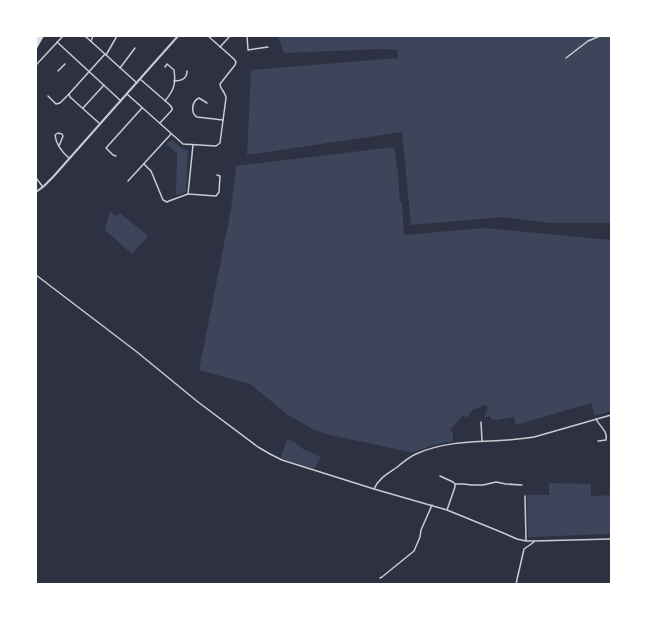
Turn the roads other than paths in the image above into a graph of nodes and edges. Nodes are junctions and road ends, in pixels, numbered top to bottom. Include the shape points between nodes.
1 (63, 36) edge
2 (85, 36) edge
3 (93, 36) edge
4 (117, 36) edge
5 (178, 36) edge
6 (208, 36) edge
7 (230, 36) edge
8 (247, 36) edge
9 (600, 36) edge
10 (91, 40) junction
11 (57, 42) junction
12 (220, 47) junction
13 (268, 47) dead end
14 (135, 48) dead end
15 (106, 54) junction
16 (566, 58) dead end
17 (65, 64) dead end
18 (167, 64) dead end
19 (36, 65) edge
20 (120, 68) junction
21 (58, 71) dead end
22 (89, 72) junction
23 (188, 72) dead end
24 (140, 79) junction
25 (174, 81) junction
26 (137, 83) junction
27 (104, 85) junction
28 (127, 94) junction
29 (69, 95) junction
30 (48, 96) dead end
31 (121, 101) junction
32 (165, 101) junction
33 (208, 103) dead end
34 (83, 108) junction
35 (142, 108) junction
36 (223, 120) junction
37 (100, 123) junction
38 (160, 124) junction
39 (171, 134) junction
40 (193, 145) junction
41 (59, 146) junction
42 (116, 156) dead end
43 (69, 158) junction
44 (144, 164) junction
45 (217, 175) dead end
46 (36, 178) edge
47 (128, 181) dead end
48 (43, 187) junction
49 (36, 192) edge
50 (188, 194) junction
51 (36, 275) edge
52 (611, 415) edge
53 (596, 419) junction
54 (481, 422) dead end
55 (482, 441) junction
56 (598, 441) dead end
57 (440, 476) dead end
58 (455, 484) junction
59 (522, 485) dead end
60 (374, 489) junction
61 (525, 496) dead end
62 (432, 505) junction
63 (447, 510) junction
64 (611, 538) edge
65 (526, 541) junction
66 (534, 541) junction
67 (380, 578) dead end
68 (516, 584) edge

1 - 11 street
2 - 10 street
3 - 10 street
4 - 15 street
5 - 24 street
6 - 12 street
7 - 12 street
8 - 13 street via 248,50
9 - 16 street via 588,41
10 - 15 street
11 - 19 street
11 - 22 street
12 - 36 street via 236,63 220,84 226,96
14 - 20 street
15 - 20 street
15 - 22 street
17 - 21 street
18 - 25 street via 174,70
20 - 26 street
22 - 27 street
22 - 29 street
23 - 25 street via 184,79
24 - 26 street
24 - 32 street
25 - 32 street via 173,92
26 - 28 street
27 - 31 street
27 - 34 street
28 - 31 street
28 - 35 street
29 - 30 street via 56,104
29 - 34 street
31 - 37 street
32 - 38 street via 172,109
33 - 36 street via 202,98 197,98 194,116
34 - 37 street
35 - 38 street
35 - 42 street via 106,148
36 - 40 street via 218,145
37 - 43 street
38 - 39 street
39 - 40 street via 183,144
39 - 44 street
40 - 50 street
41 - 41 street via 55,138 58,132 63,136
41 - 43 street
43 - 48 street
44 - 47 street
44 - 50 street via 151,171 163,200 169,202
45 - 50 street via 222,176 216,196
46 - 48 street
48 - 49 street
51 - 60 street via 258,447 282,460
52 - 53 street
53 - 55 street via 534,437
53 - 56 street via 607,438
54 - 55 street
55 - 60 street via 448,444 415,454 383,477
57 - 58 street
58 - 59 street via 483,485 496,482
58 - 63 street
60 - 62 street
61 - 65 street
62 - 63 street
62 - 67 street via 414,551
63 - 65 street
64 - 66 street
65 - 66 street
66 - 68 street via 524,549

